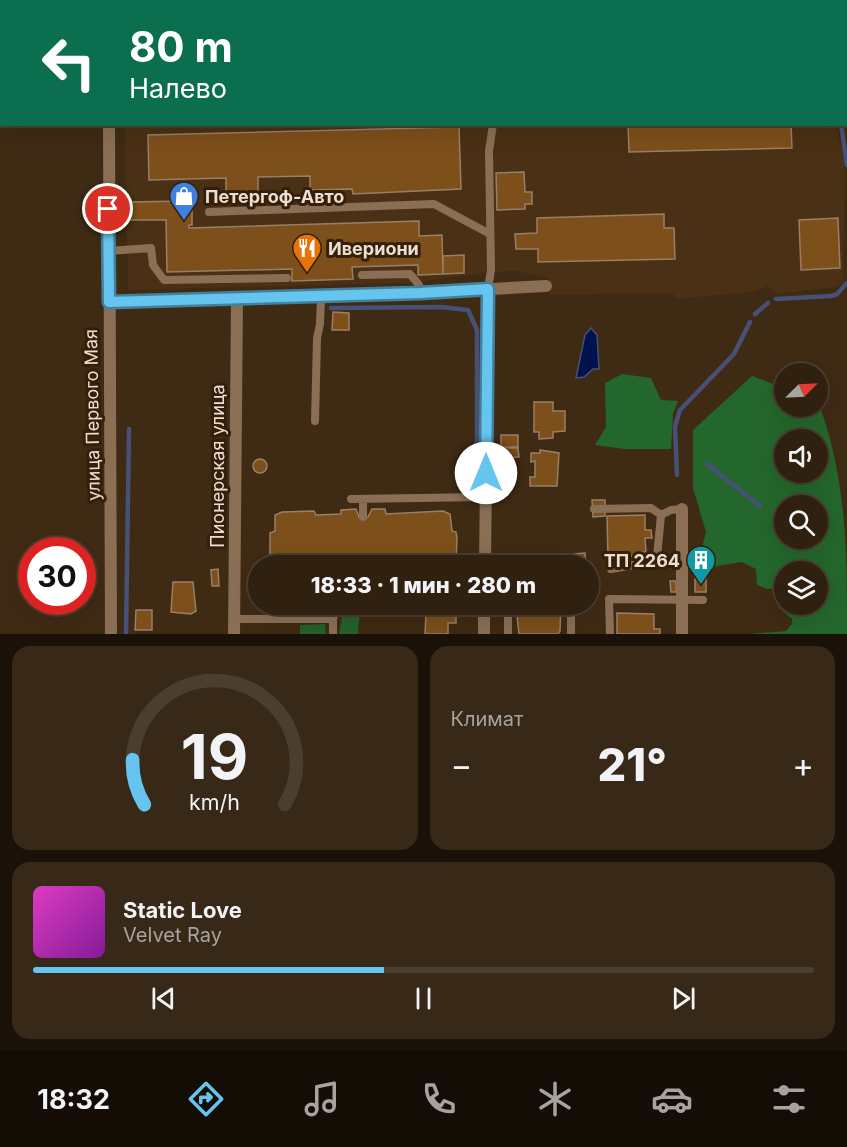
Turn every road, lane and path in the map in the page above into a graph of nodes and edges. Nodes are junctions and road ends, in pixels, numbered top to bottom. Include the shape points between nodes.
1 (109, 126) edge
2 (493, 126) edge
3 (209, 212) dead end
4 (490, 234) junction
5 (108, 251) junction
6 (362, 275) dead end
7 (286, 278) dead end
8 (546, 286) dead end
9 (488, 289) junction
10 (420, 293) junction
11 (321, 296) junction
12 (237, 298) junction
13 (109, 302) junction
14 (315, 421) dead end
15 (486, 496) junction
16 (351, 499) dead end
17 (363, 499) junction
18 (594, 509) dead end
19 (682, 509) joint
20 (661, 515) junction
21 (363, 517) dead end
22 (485, 555) edge
23 (611, 569) dead end
24 (683, 599) junction
25 (703, 600) dead end
26 (335, 615) edge
27 (484, 615) edge
28 (508, 615) edge
29 (571, 615) edge
30 (234, 619) junction
31 (333, 620) junction
32 (111, 634) edge
33 (234, 634) edge
34 (333, 634) edge
35 (484, 634) edge
36 (508, 634) edge
37 (571, 634) edge
38 (610, 634) edge
39 (682, 634) edge

1 - 5 street, улица Первого Мая
2 - 4 lane via 489,151
3 - 4 lane via 434,204
4 - 9 lane
5 - 7 lane via 152,248 153,265 164,280
5 - 13 street, улица Первого Мая
6 - 10 lane via 410,274
8 - 9 street
9 - 10 street
9 - 15 street
10 - 11 street
11 - 12 street
11 - 14 lane
12 - 13 street
12 - 30 street, Пионерская улица
13 - 32 street, улица Первого Мая
15 - 17 lane
15 - 22 street
16 - 17 lane
17 - 21 lane
18 - 20 lane via 651,508
19 - 20 lane
19 - 24 street
20 - 23 lane via 657,557 650,562
24 - 25 lane
24 - 38 lane via 609,599
24 - 39 street
26 - 31 lane
27 - 35 street
28 - 36 lane
29 - 37 lane
30 - 31 lane
30 - 33 street, Пионерская улица
31 - 34 lane

